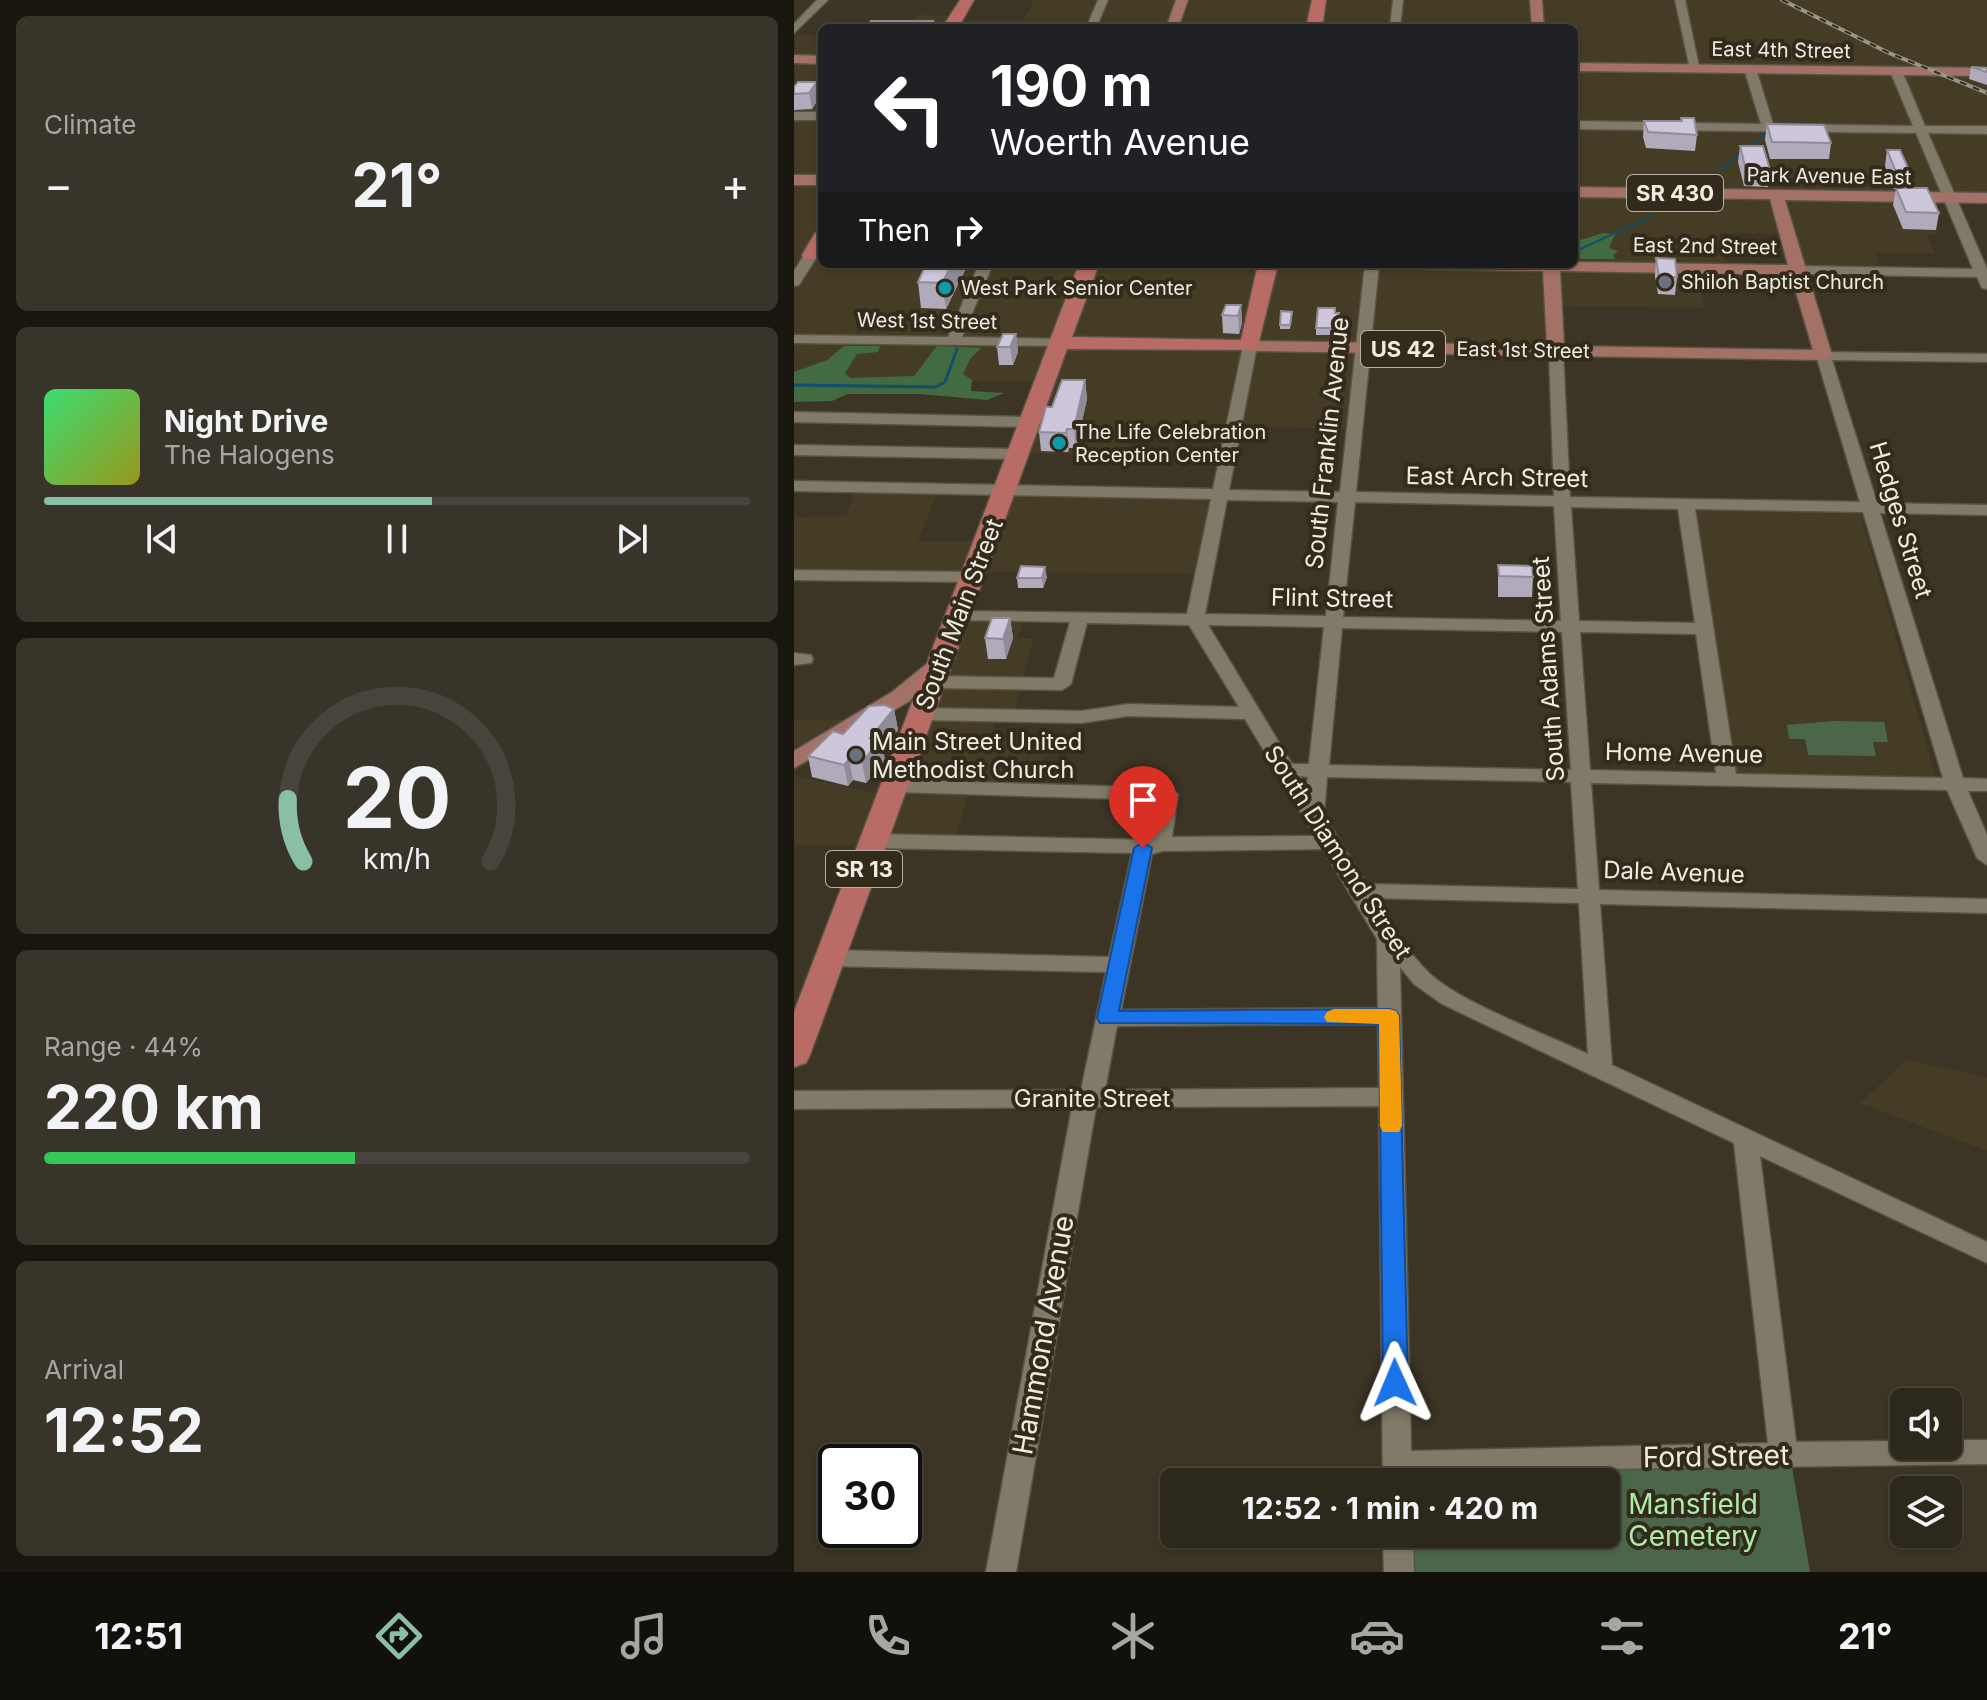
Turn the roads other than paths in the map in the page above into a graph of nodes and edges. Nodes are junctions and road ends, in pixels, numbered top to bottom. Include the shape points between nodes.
1 (823, 0) edge
2 (967, 0) edge
3 (1103, 0) edge
4 (1182, 0) edge
5 (1319, 0) edge
6 (1398, 0) edge
7 (1536, 0) edge
8 (1680, 0) edge
9 (952, 24) edge
10 (1093, 24) edge
11 (1173, 24) edge
12 (1315, 24) edge
13 (1395, 24) edge
14 (1538, 24) edge
15 (794, 30) edge
16 (794, 59) edge
17 (818, 60) edge
18 (1578, 67) edge
19 (1696, 69) junction
20 (1750, 69) junction
21 (1896, 71) junction
22 (1987, 72) edge
23 (794, 116) edge
24 (818, 116) edge
25 (1578, 125) edge
26 (1768, 128) junction
27 (1922, 129) junction
28 (1987, 130) edge
29 (794, 180) edge
30 (818, 180) edge
31 (1578, 192) edge
32 (1776, 195) junction
33 (1952, 197) junction
34 (1987, 198) edge
35 (809, 255) edge
36 (1578, 266) edge
37 (984, 268) edge
38 (1087, 268) edge
39 (1267, 268) edge
40 (1372, 268) edge
41 (1551, 268) edge
42 (1798, 270) junction
43 (1985, 277) edge
44 (794, 282) edge
45 (794, 339) edge
46 (953, 342) junction
47 (1059, 343) junction
48 (1250, 346) junction
49 (1363, 348) junction
50 (1556, 351) junction
51 (1823, 355) junction
52 (1987, 358) edge
53 (794, 417) edge
54 (1030, 422) junction
55 (794, 450) edge
56 (1018, 454) junction
57 (794, 486) edge
58 (1005, 491) junction
59 (1219, 496) junction
60 (1346, 498) junction
61 (1562, 502) junction
62 (1686, 504) junction
63 (1870, 508) junction
64 (1987, 510) edge
65 (794, 575) edge
66 (973, 577) junction
67 (958, 615) junction
68 (1080, 617) junction
69 (1195, 619) junction
70 (1334, 622) junction
71 (1571, 627) junction
72 (1704, 629) junction
73 (935, 675) junction
74 (1250, 713) junction
75 (920, 714) junction
76 (794, 761) edge
77 (1284, 770) junction
78 (1318, 771) junction
79 (1583, 776) junction
80 (1727, 780) junction
81 (1955, 785) junction
82 (1987, 785) edge
83 (895, 786) junction
84 (1313, 819) junction
85 (875, 841) junction
86 (1328, 842) junction
87 (1152, 846) junction
88 (1987, 858) edge
89 (1359, 891) junction
90 (1590, 895) junction
91 (1987, 906) edge
92 (1388, 939) junction
93 (831, 958) junction
94 (1119, 965) junction
95 (1389, 1016) junction
96 (1108, 1018) junction
97 (794, 1055) edge
98 (1601, 1069) junction
99 (1390, 1097) junction
100 (1088, 1098) junction
101 (794, 1100) edge
102 (1745, 1137) junction
103 (1987, 1253) edge
104 (1987, 1452) edge
105 (1784, 1455) junction
106 (1397, 1468) edge
107 (1504, 1468) edge
108 (1398, 1548) edge
109 (1001, 1572) edge
110 (1399, 1572) edge

1 - 15 street
2 - 9 highway
3 - 10 street
4 - 11 main road
5 - 12 highway
6 - 13 street
7 - 14 main road
8 - 19 street
16 - 17 main road
18 - 19 main road, East 4th Street
19 - 20 main road, East 4th Street
20 - 21 main road, East 4th Street
20 - 26 street
21 - 22 main road, East 4th Street
21 - 27 street
23 - 24 street
25 - 26 street
26 - 27 street
27 - 28 street
27 - 33 street
29 - 30 main road
31 - 32 main road, Park Avenue East / SR 430
32 - 33 main road, Park Avenue East
32 - 42 main road, Hedges Street
33 - 34 main road, Park Avenue East
33 - 43 street
35 - 44 street
36 - 42 main road, East 2nd Street
37 - 46 street
38 - 47 highway, South Main Street
39 - 48 highway
40 - 49 street, South Franklin Avenue
41 - 50 main road, South Adams Street
42 - 43 street, East 2nd Street
42 - 51 main road, Hedges Street
45 - 46 street, West 1st Street
46 - 47 street, West 1st Street
47 - 48 highway, East 1st Street / US 42
47 - 54 highway, South Main Street
48 - 49 main road, East 1st Street / US 42
48 - 59 street
49 - 50 main road, East 1st Street / US 42
49 - 60 street, South Franklin Avenue
50 - 51 main road, East 1st Street / US 42
50 - 61 street, South Adams Street
51 - 52 street, East 1st Street
51 - 63 street, Hedges Street
53 - 54 street
54 - 56 highway, South Main Street
55 - 56 street
56 - 58 highway, South Main Street
57 - 58 street, East Arch Street
58 - 59 street, East Arch Street
58 - 66 highway, South Main Street
59 - 60 street, East Arch Street
59 - 69 street
60 - 61 street, East Arch Street
60 - 70 street, South Franklin Avenue
61 - 62 street, East Arch Street
61 - 71 street, South Adams Street
62 - 63 street, East Arch Street
62 - 72 street
63 - 64 street, East Arch Street
63 - 81 street, Hedges Street
65 - 66 street
66 - 67 highway, South Main Street
67 - 68 street, Flint Street
67 - 73 highway, South Main Street
68 - 69 street, Flint Street
68 - 73 street via 1062,684
69 - 70 street, Flint Street
69 - 74 street, South Diamond Street
70 - 71 street, Flint Street
70 - 78 street, South Franklin Avenue
71 - 72 street, Flint Street
71 - 79 street, South Adams Street
72 - 80 street
73 - 75 highway, South Main Street / SR 13
73 - 76 main road
74 - 75 street
74 - 77 street, South Diamond Street
75 - 83 highway, South Main Street / SR 13
77 - 78 street, Home Avenue
77 - 84 street, South Diamond Street
78 - 79 street, Home Avenue
78 - 84 street, South Franklin Avenue
79 - 80 street, Home Avenue
79 - 90 street, South Adams Street
80 - 81 street, Home Avenue
81 - 82 street, Home Avenue
81 - 88 street, Hedges Street
83 - 85 highway, South Main Street / SR 13
83 - 87 street, Hammond Avenue via 1168,794
84 - 86 street, South Diamond Street
85 - 87 street
85 - 93 highway, South Main Street / SR 13
86 - 87 street
86 - 89 street, South Diamond Street
87 - 94 street, Hammond Avenue
89 - 90 street, Dale Avenue
89 - 92 street, South Diamond Street
90 - 91 street, Dale Avenue
90 - 98 street, South Adams Street
92 - 95 street
92 - 98 street, South Diamond Street via 1435,989
93 - 94 street
93 - 97 highway, South Main Street / SR 13
94 - 96 street, Hammond Avenue
95 - 96 street
95 - 99 street
96 - 100 street, Hammond Avenue
98 - 102 street, South Diamond Street
99 - 100 street, Granite Street
99 - 106 street
100 - 101 street, Granite Street
100 - 109 street, Hammond Avenue
102 - 103 street, South Diamond Street
102 - 105 street
104 - 105 street, Ford Street
105 - 107 street, Ford Street
108 - 110 street

